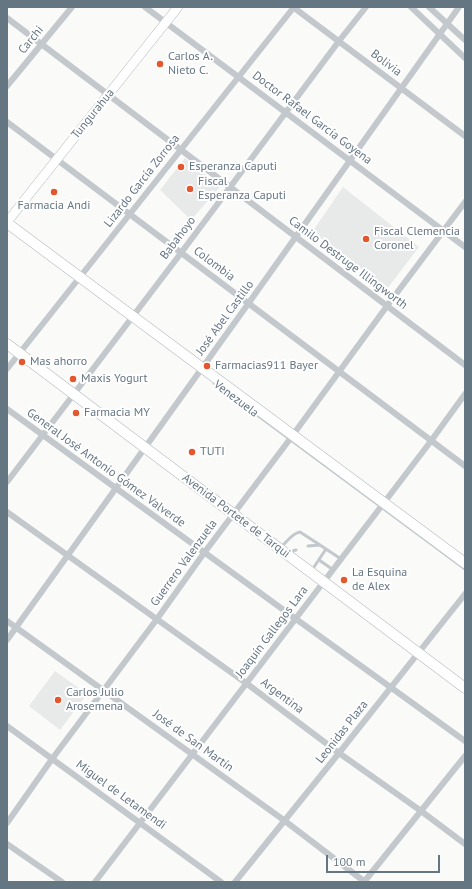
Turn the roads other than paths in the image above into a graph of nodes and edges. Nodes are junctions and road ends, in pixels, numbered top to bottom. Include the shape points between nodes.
1 (72, 7) edge
2 (146, 7) edge
3 (178, 7) edge
4 (294, 7) edge
5 (366, 7) edge
6 (411, 7) edge
7 (429, 7) edge
8 (459, 7) edge
9 (7, 18) edge
10 (166, 22) junction
11 (447, 24) junction
12 (440, 33) junction
13 (465, 40) edge
14 (338, 41) junction
15 (41, 44) junction
16 (465, 58) edge
17 (238, 77) junction
18 (7, 86) edge
19 (401, 88) junction
20 (108, 95) junction
21 (285, 112) junction
22 (7, 122) edge
23 (465, 136) edge
24 (180, 150) junction
25 (57, 160) junction
26 (350, 160) junction
27 (229, 187) junction
28 (465, 202) edge
29 (130, 215) junction
30 (7, 222) edge
31 (7, 228) edge
32 (444, 230) junction
33 (295, 237) junction
34 (32, 247) dead end
35 (465, 247) edge
36 (181, 253) junction
37 (78, 280) junction
38 (248, 304) junction
39 (387, 306) junction
40 (132, 320) junction
41 (7, 344) edge
42 (19, 353) junction
43 (465, 366) edge
44 (7, 369) edge
45 (202, 372) junction
46 (340, 372) junction
47 (211, 381) dead end
48 (74, 394) junction
49 (465, 394) edge
50 (7, 409) edge
51 (43, 435) junction
52 (291, 437) junction
53 (431, 441) junction
54 (145, 447) junction
55 (465, 466) edge
56 (7, 482) edge
57 (116, 489) junction
58 (382, 505) junction
59 (7, 512) edge
60 (233, 514) junction
61 (320, 545) junction
62 (308, 546) dead end
63 (326, 549) junction
64 (287, 551) junction
65 (204, 553) junction
66 (68, 555) junction
67 (341, 559) junction
68 (319, 560) junction
69 (465, 563) edge
70 (465, 569) edge
71 (333, 570) junction
72 (311, 572) junction
73 (324, 582) junction
74 (465, 594) edge
75 (157, 619) junction
76 (296, 619) junction
77 (7, 621) edge
78 (16, 627) junction
79 (7, 640) edge
80 (419, 653) junction
81 (246, 683) junction
82 (391, 687) junction
83 (465, 688) edge
84 (104, 690) junction
85 (7, 726) edge
86 (465, 740) edge
87 (339, 753) junction
88 (192, 754) junction
89 (465, 756) edge
90 (52, 759) junction
91 (421, 811) junction
92 (284, 821) junction
93 (7, 823) edge
94 (140, 823) junction
95 (7, 844) edge
96 (465, 844) edge
97 (62, 882) edge
98 (95, 882) edge
99 (221, 882) edge
100 (235, 882) edge
101 (364, 882) edge

1 - 15 street, Carchi
2 - 10 street, Doctor Rafael García Goyena
3 - 10 main road, Tungurahua
4 - 14 street, Bolivia
4 - 17 street, Lizardo García Zorrosa
5 - 14 street, Babahoyo
6 - 12 street
7 - 11 street
8 - 11 street, José Abel Castillo
9 - 15 street, Camilo Destruge Illingworth
10 - 17 street, Doctor Rafael García Goyena
10 - 20 main road, Tungurahua
11 - 12 street, José Abel Castillo
11 - 13 street
12 - 16 street
12 - 19 street, José Abel Castillo
14 - 19 street, Bolivia
14 - 21 street, Babahoyo
15 - 18 street, Carchi
15 - 20 street, Camilo Destruge Illingworth
17 - 21 street, Doctor Rafael García Goyena
17 - 24 street, Lizardo García Zorrosa
19 - 23 street, Bolivia
19 - 26 street, José Abel Castillo
20 - 24 street, Camilo Destruge Illingworth
20 - 25 main road, Tungurahua
21 - 26 street, Doctor Rafael García Goyena
21 - 27 street, Babahoyo
22 - 25 street, Colombia
24 - 27 street, Camilo Destruge Illingworth
24 - 29 street, Lizardo García Zorrosa
25 - 29 street, Colombia
25 - 30 main road, Tungurahua
26 - 32 street, Doctor Rafael García Goyena
26 - 33 street, José Abel Castillo
27 - 33 street, Camilo Destruge Illingworth
27 - 36 street, Babahoyo
28 - 32 street, Guerrero Valenzuela
29 - 36 street, Colombia
29 - 37 street, Lizardo García Zorrosa
30 - 37 main road, Venezuela
31 - 34 lane
32 - 35 street, Doctor Rafael García Goyena
32 - 39 street, Guerrero Valenzuela
33 - 38 street, José Abel Castillo
33 - 39 street, Camilo Destruge Illingworth
36 - 38 street, Colombia
36 - 40 street, Babahoyo
37 - 40 main road, Venezuela
37 - 42 street, Lizardo García Zorrosa
38 - 45 street, José Abel Castillo
38 - 46 street, Colombia
39 - 43 street, Camilo Destruge Illingworth
39 - 46 street, Guerrero Valenzuela
40 - 45 main road, Venezuela
40 - 48 street, Babahoyo
41 - 42 main road, Avenida Portete de Tarqui
42 - 44 street, Lizardo García Zorrosa
42 - 48 main road, Avenida Portete de Tarqui
45 - 52 main road, Venezuela
45 - 54 street, José Abel Castillo
46 - 52 street, Guerrero Valenzuela
46 - 53 street, Colombia
47 - 52 lane, Venezuela
48 - 51 street, Babahoyo
48 - 54 main road, Avenida Portete de Tarqui
49 - 53 street, Joaquín Gallegos Lara
50 - 51 street, General José Antonio Gómez Valverde
51 - 56 street, Babahoyo
51 - 57 street, General José Antonio Gómez Valverde
52 - 58 main road, Venezuela
52 - 60 street, Guerrero Valenzuela
53 - 55 street, Colombia
53 - 58 street, Joaquín Gallegos Lara
54 - 57 street, José Abel Castillo
54 - 60 main road, Avenida Portete de Tarqui
57 - 65 street, General José Antonio Gómez Valverde
57 - 66 street, José Abel Castillo
58 - 67 street, Joaquín Gallegos Lara
58 - 69 main road, Venezuela
58 - 70 lane, Venezuela
59 - 66 street, Argentina
60 - 64 main road, Avenida Portete de Tarqui
60 - 65 street, Guerrero Valenzuela
61 - 62 lane
61 - 63 lane
61 - 64 lane via 297,532 293,534
63 - 67 lane
63 - 68 lane
64 - 72 main road, Avenida Portete de Tarqui
65 - 75 street, Guerrero Valenzuela
65 - 76 street, General José Antonio Gómez Valverde
66 - 75 street, Argentina
66 - 78 street, José Abel Castillo
67 - 71 street, Joaquín Gallegos Lara
68 - 71 lane
68 - 72 lane
71 - 73 street, Joaquín Gallegos Lara
72 - 73 main road, Avenida Portete de Tarqui
73 - 76 street, Joaquín Gallegos Lara
73 - 80 main road, Avenida Portete de Tarqui
74 - 80 street, Leonidas Plaza
75 - 81 street, Argentina
75 - 84 street, Guerrero Valenzuela
76 - 81 street, Joaquín Gallegos Lara
76 - 82 street, General José Antonio Gómez Valverde
77 - 78 street, José de San Martín
78 - 79 street, José Abel Castillo
78 - 84 street, José de San Martín
80 - 82 street, Leonidas Plaza
80 - 83 main road, Avenida Portete de Tarqui
81 - 87 street, Argentina
81 - 88 street, Joaquín Gallegos Lara
82 - 86 street, General José Antonio Gómez Valverde
82 - 87 street, Leonidas Plaza
84 - 88 street, José de San Martín
84 - 90 street, Guerrero Valenzuela
85 - 90 street, Miguel de Letamendi
87 - 91 street, Argentina
87 - 92 street, Leonidas Plaza
88 - 92 street, José de San Martín
88 - 94 street, Joaquín Gallegos Lara
89 - 91 street
90 - 93 street, Guerrero Valenzuela
90 - 94 street, Miguel de Letamendi
91 - 96 street, Argentina
91 - 101 street
92 - 100 street, Leonidas Plaza
92 - 101 street, José de San Martín
94 - 98 street, Joaquín Gallegos Lara
94 - 99 street, Miguel de Letamendi
95 - 97 street

